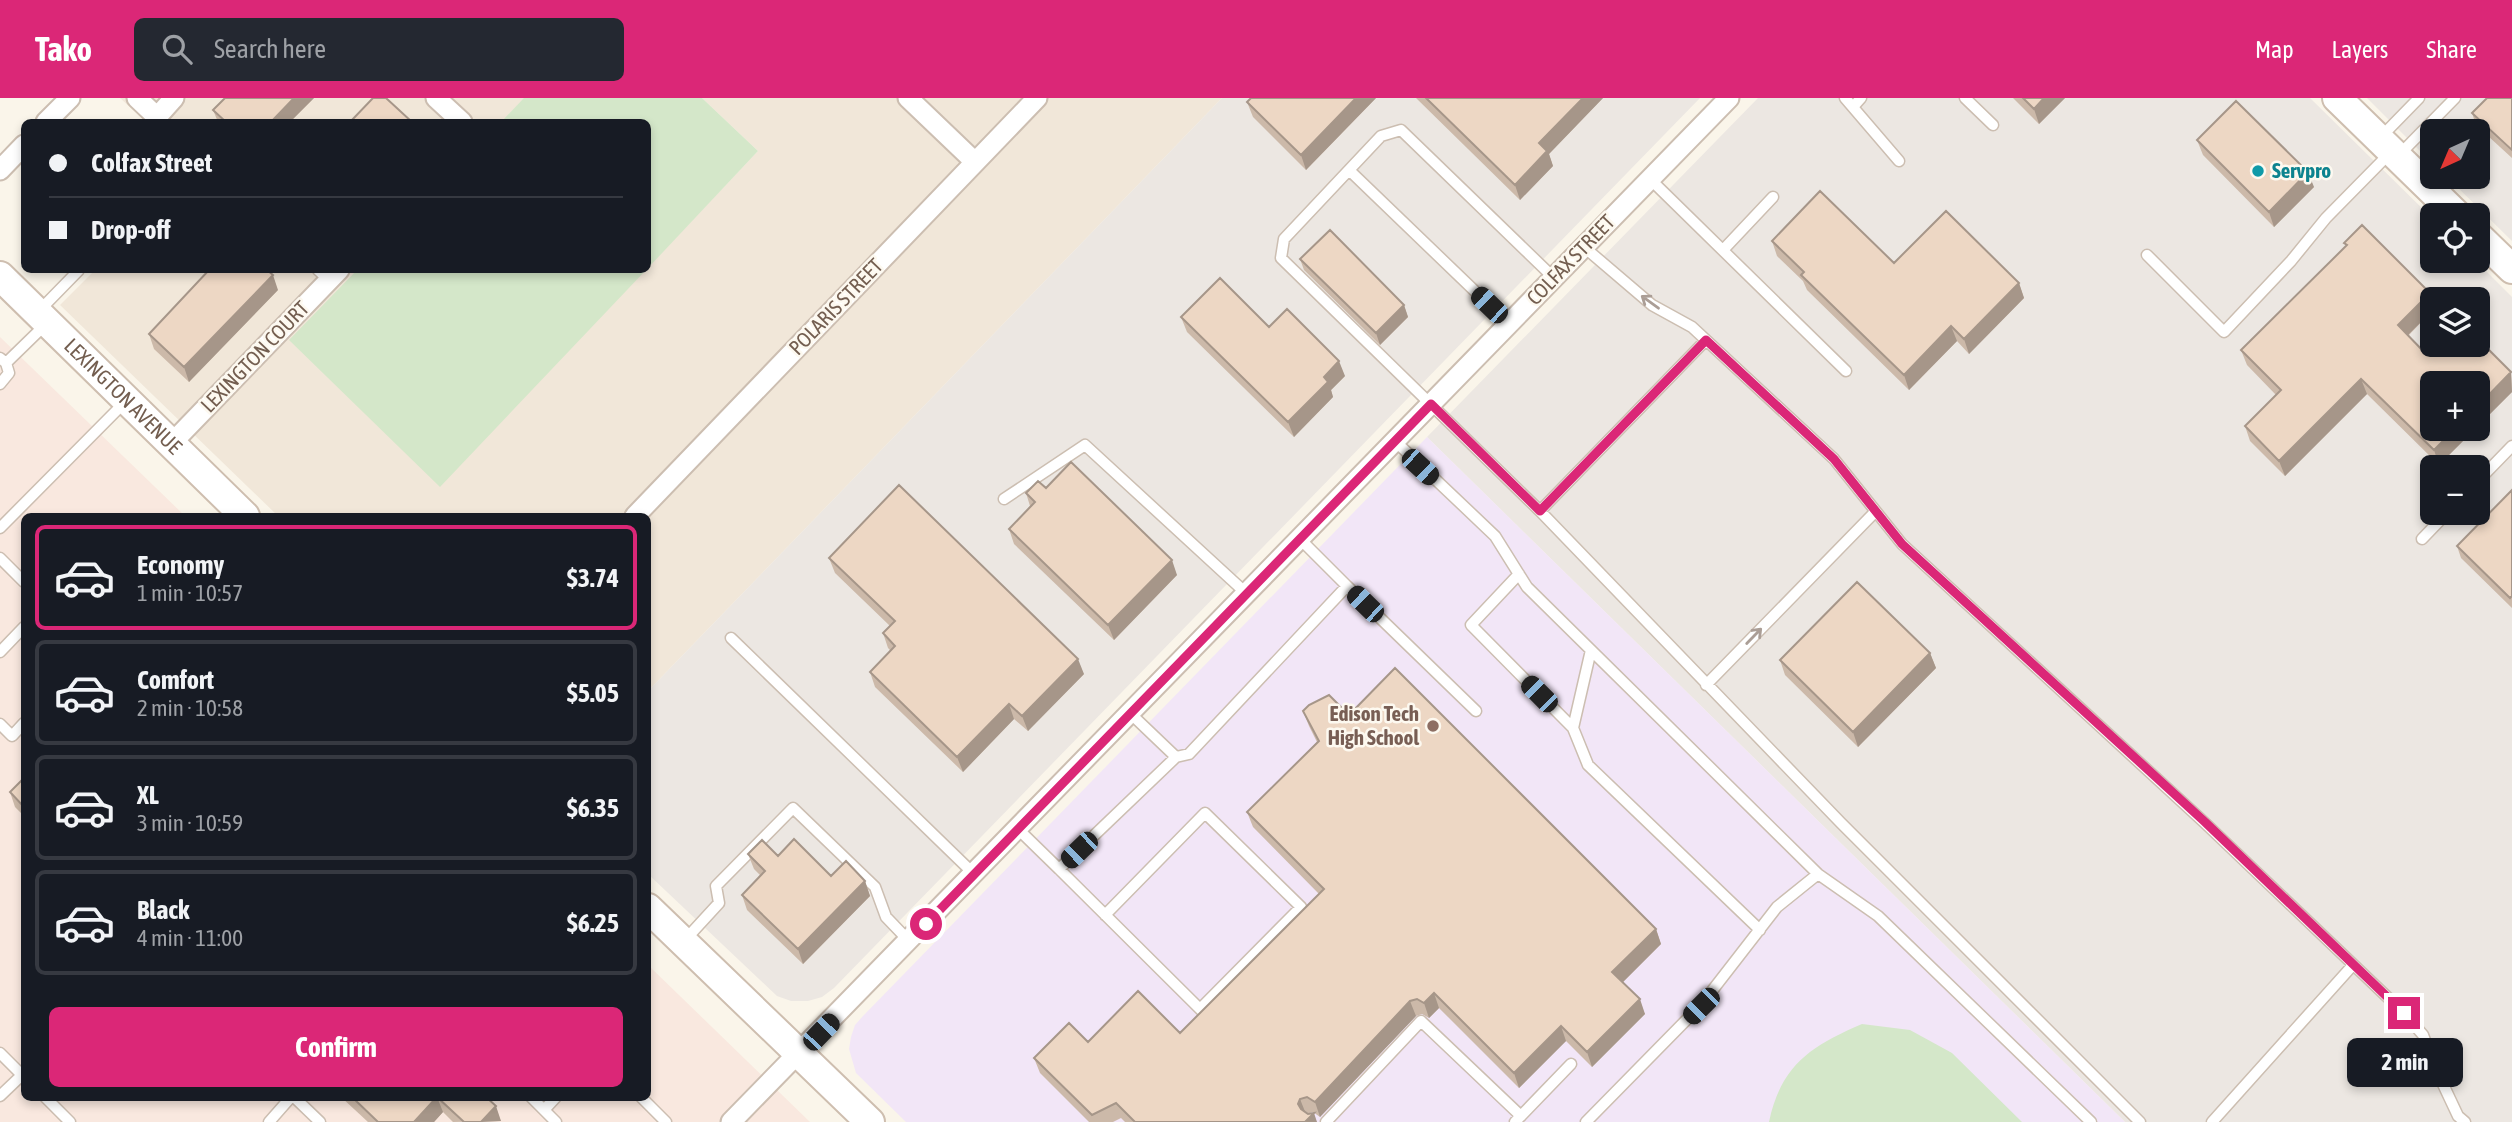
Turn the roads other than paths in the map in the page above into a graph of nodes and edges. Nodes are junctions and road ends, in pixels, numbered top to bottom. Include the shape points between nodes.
1 (70, 98) edge
2 (137, 98) edge
3 (174, 98) edge
4 (436, 98) edge
5 (908, 98) edge
6 (1037, 98) edge
7 (1728, 98) edge
8 (1845, 98) edge
9 (1861, 98) edge
10 (1965, 98) edge
11 (2337, 98) edge
12 (2419, 98) edge
13 (2455, 98) edge
14 (1853, 107) junction
15 (49, 119) edge
16 (159, 119) edge
17 (161, 119) edge
18 (459, 119) edge
19 (1993, 125) dead end
20 (21, 148) edge
21 (2389, 149) junction
22 (1899, 161) dead end
23 (975, 162) junction
24 (0, 170) edge
25 (1349, 170) junction
26 (1650, 179) junction
27 (1773, 197) dead end
28 (2445, 203) edge
29 (1584, 247) junction
30 (2490, 248) edge
31 (1723, 250) junction
32 (2147, 255) dead end
33 (2512, 269) edge
34 (77, 273) edge
35 (328, 273) edge
36 (0, 275) edge
37 (1554, 278) junction
38 (43, 317) junction
39 (1509, 324) junction
40 (1706, 340) junction
41 (3, 360) edge
42 (1846, 371) dead end
43 (0, 384) edge
44 (128, 399) junction
45 (1431, 404) junction
46 (1395, 442) junction
47 (171, 444) junction
48 (2512, 446) edge
49 (2490, 469) edge
50 (1004, 499) dead end
51 (1540, 511) junction
52 (1875, 512) junction
53 (242, 513) edge
54 (638, 513) edge
55 (2435, 525) edge
56 (0, 528) edge
57 (1300, 539) junction
58 (2422, 539) dead end
59 (0, 558) edge
60 (1519, 574) junction
61 (21, 579) edge
62 (1347, 586) junction
63 (1247, 594) junction
64 (21, 630) edge
65 (731, 638) dead end
66 (1591, 650) junction
67 (0, 652) edge
68 (1706, 685) junction
69 (1476, 711) dead end
70 (1130, 713) junction
71 (0, 724) edge
72 (21, 726) edge
73 (1573, 728) junction
74 (1176, 757) junction
75 (1018, 829) junction
76 (1059, 869) junction
77 (975, 874) junction
78 (1818, 874) junction
79 (651, 911) edge
80 (1105, 915) junction
81 (1760, 930) junction
82 (910, 941) junction
83 (683, 942) junction
84 (2353, 964) junction
85 (0, 1053) edge
86 (800, 1054) junction
87 (1571, 1064) dead end
88 (21, 1074) edge
89 (21, 1078) edge
90 (0, 1096) edge
91 (49, 1101) edge
92 (289, 1101) edge
93 (297, 1101) edge
94 (535, 1101) edge
95 (552, 1101) edge
96 (644, 1101) edge
97 (544, 1110) junction
98 (1518, 1119) edge
99 (70, 1122) edge
100 (269, 1122) edge
101 (320, 1122) edge
102 (556, 1122) edge
103 (666, 1122) edge
104 (731, 1122) edge
105 (870, 1122) edge
106 (1326, 1122) edge
107 (1586, 1122) edge
108 (2091, 1122) edge
109 (2140, 1122) edge
110 (2212, 1122) edge
111 (2465, 1122) edge

1 - 15 street
2 - 16 street
3 - 17 street
4 - 18 street
5 - 23 street
6 - 23 street, POLARIS STREET
7 - 26 street, COLFAX STREET
8 - 14 lane
9 - 14 lane
10 - 19 lane
11 - 21 main road
12 - 21 lane
13 - 21 lane
14 - 22 lane
20 - 24 street
21 - 28 main road
21 - 32 lane via 2224,332
23 - 54 street, POLARIS STREET
25 - 37 lane via 1381,136 1401,130
25 - 39 lane
25 - 45 lane via 1284,239 1281,258
26 - 29 street, COLFAX STREET
26 - 31 lane
27 - 31 lane
29 - 37 street, COLFAX STREET
40 -> 29 lane via 1652,305
30 - 33 main road
31 - 42 lane
34 - 38 lane
35 - 47 street, LEXINGTON COURT
36 - 38 main road, LEXINGTON AVENUE
37 - 39 street, COLFAX STREET
38 - 41 lane
38 - 44 main road, LEXINGTON AVENUE
39 - 45 street, COLFAX STREET
40 - 51 lane
40 - 52 lane via 1834,459
41 - 43 lane via 9,373
44 - 47 main road, LEXINGTON AVENUE
44 - 56 lane
45 - 46 street, COLFAX STREET
45 - 51 lane
46 - 57 street, COLFAX STREET
46 - 60 lane via 1495,536
47 - 53 main road, LEXINGTON AVENUE
48 - 49 lane
50 - 63 lane via 1085,445
51 - 68 lane
68 -> 52 lane
52 - 84 lane via 1902,544
55 - 58 lane
57 - 62 lane
57 - 63 street, COLFAX STREET
59 - 61 lane
60 - 66 lane
60 - 73 lane via 1471,625
62 - 69 lane
62 - 74 lane via 1189,754
63 - 70 street, COLFAX STREET
64 - 67 lane
65 - 77 lane
66 - 73 lane
66 - 78 lane
68 - 109 lane
70 - 74 lane
70 - 75 street, COLFAX STREET
71 - 72 lane via 12,736
73 - 81 lane via 1588,765
74 - 76 lane
75 - 76 lane
75 - 77 street, COLFAX STREET
76 - 80 lane
77 - 82 street, COLFAX STREET
78 - 81 lane via 1777,907
78 - 108 lane via 1878,916
79 - 83 main road
80 - 80 lane via 1203,1012 1301,906 1205,813
81 - 107 lane via 1701,1006
82 - 83 lane via 886,917 875,887 793,808 716,886 719,903
82 - 86 street, COLFAX STREET
83 - 86 main road
84 - 110 lane
84 - 111 lane via 2423,1035 2458,1116
85 - 88 lane
86 - 104 street, COLFAX STREET
86 - 105 main road
87 - 98 lane
89 - 90 lane
91 - 99 lane
92 - 100 lane
93 - 101 lane
94 - 97 lane
95 - 97 lane
96 - 103 lane
97 - 102 lane
98 - 106 lane via 1421,1021

